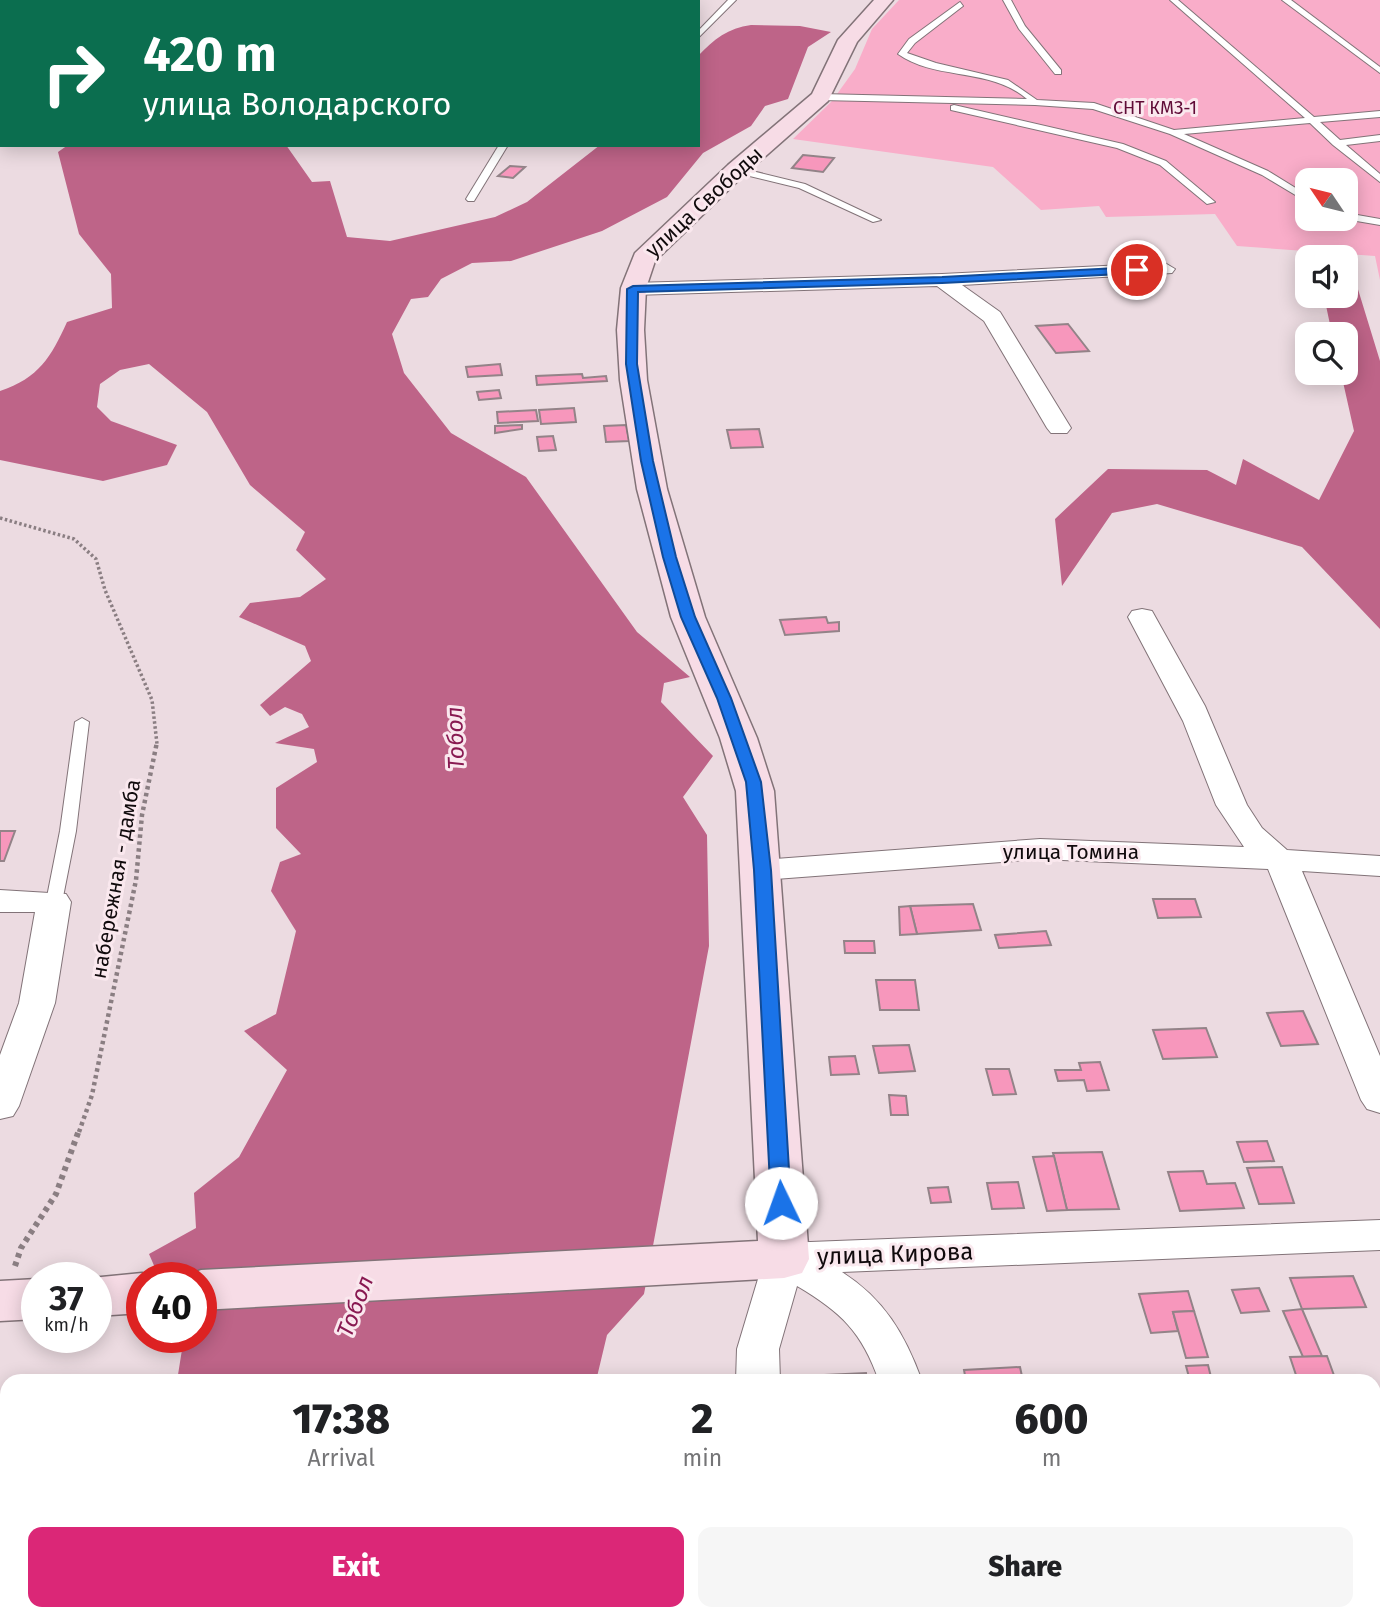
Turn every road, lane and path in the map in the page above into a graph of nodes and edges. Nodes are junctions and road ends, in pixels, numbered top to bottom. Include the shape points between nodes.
1 (732, 0) edge
2 (884, 0) edge
3 (1007, 0) edge
4 (1174, 0) edge
5 (1286, 0) edge
6 (960, 4) dead end
7 (700, 34) edge
8 (1380, 71) edge
9 (1058, 72) dead end
10 (821, 97) junction
11 (924, 101) junction
12 (1035, 102) junction
13 (1380, 114) edge
14 (1311, 122) junction
15 (1173, 132) junction
16 (1380, 138) edge
17 (1336, 143) junction
18 (503, 147) edge
19 (736, 170) junction
20 (1380, 179) edge
21 (1295, 192) edge
22 (471, 199) dead end
23 (1210, 202) dead end
24 (1358, 218) edge
25 (876, 220) dead end
26 (1380, 222) edge
27 (1165, 269) dead end
28 (942, 280) junction
29 (633, 289) junction
30 (1059, 428) dead end
31 (0, 518) edge
32 (1142, 617) dead end
33 (82, 722) dead end
34 (1280, 861) junction
35 (1380, 866) edge
36 (762, 870) junction
37 (0, 901) edge
38 (54, 902) junction
39 (1380, 1100) edge
40 (0, 1106) edge
41 (1380, 1235) edge
42 (784, 1259) junction
43 (217, 1289) edge
44 (13, 1300) edge
45 (758, 1374) edge
46 (898, 1374) edge

1 - 7 lane
2 - 10 street, улица Свободы via 848,40
3 - 9 lane
4 - 14 lane
5 - 8 lane
6 - 12 lane via 902,54 1006,81
10 - 11 lane
10 - 19 street, улица Свободы
11 - 12 lane
11 - 23 lane via 1120,146 1163,163
12 - 15 lane via 1094,106
13 - 14 lane
14 - 15 lane
14 - 17 lane
15 - 21 lane via 1265,173
16 - 17 lane
17 - 20 lane
18 - 22 lane
19 - 25 lane via 802,186
19 - 29 street, улица Свободы via 644,258 635,272
24 - 26 lane
27 - 28 street
28 - 29 street
28 - 30 street via 992,317
29 - 36 street, улица Свободы via 632,364 647,461 688,617 724,698 753,782
31 - 44 path, набережная - дамба via 74,539 96,559 152,700 157,743 142,815 136,880 92,1095 56,1194 21,1248
32 - 34 street via 1205,737 1232,811 1266,852
33 - 38 lane
34 - 35 street, улица Томина
34 - 36 street, улица Томина via 1040,849
34 - 39 street
36 - 42 street, улица Свободы
37 - 38 street
38 - 40 street via 37,1003
41 - 42 street, улица Кирова
42 - 43 street, улица Кирова
42 - 45 street via 758,1349
42 - 46 street via 858,1302 878,1328

